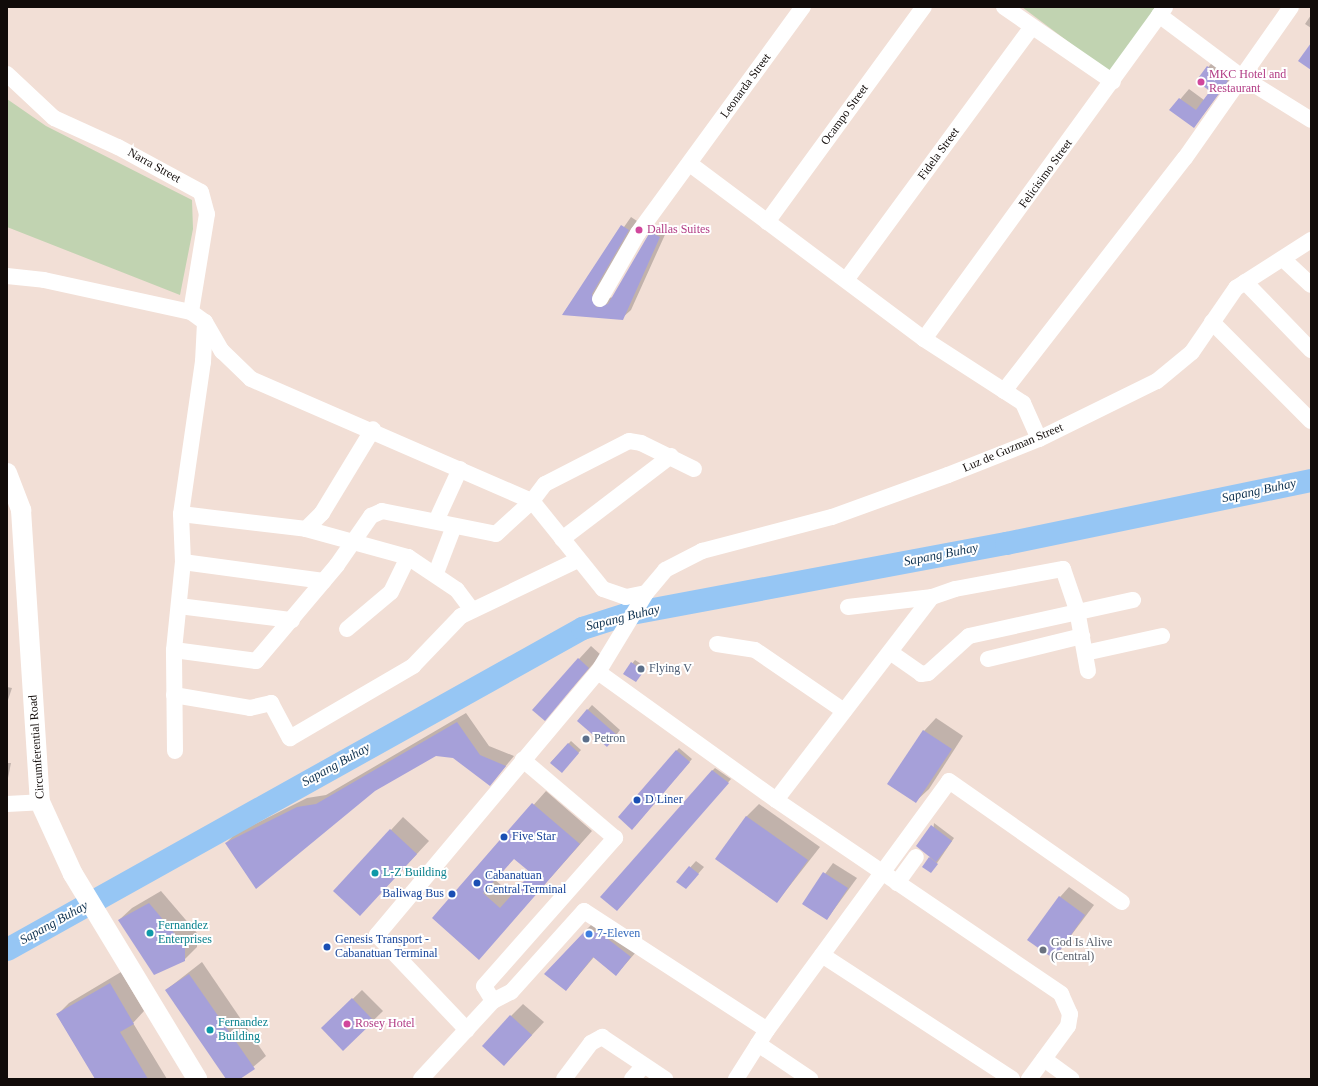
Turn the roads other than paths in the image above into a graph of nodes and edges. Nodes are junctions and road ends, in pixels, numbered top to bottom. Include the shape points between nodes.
1 (803, 7) edge
2 (924, 7) edge
3 (1004, 7) edge
4 (1291, 7) edge
5 (1162, 11) edge
6 (1032, 27) junction
7 (7, 74) edge
8 (1242, 77) junction
9 (1113, 82) junction
10 (1311, 120) edge
11 (690, 164) junction
12 (767, 222) junction
13 (1311, 240) edge
14 (1283, 258) junction
15 (7, 276) edge
16 (846, 280) junction
17 (1245, 282) junction
18 (1311, 285) edge
19 (600, 299) dead end
20 (191, 312) junction
21 (205, 322) junction
22 (1212, 322) junction
23 (924, 339) junction
24 (1311, 350) edge
25 (1004, 391) junction
26 (1311, 421) edge
27 (373, 429) junction
28 (1039, 439) junction
29 (671, 456) junction
30 (460, 469) junction
31 (694, 469) dead end
32 (7, 473) edge
33 (532, 501) junction
34 (181, 514) junction
35 (437, 519) junction
36 (454, 526) junction
37 (306, 529) junction
38 (562, 539) junction
39 (352, 541) junction
40 (408, 557) junction
41 (578, 560) junction
42 (183, 562) junction
43 (436, 573) junction
44 (324, 581) junction
45 (932, 597) junction
46 (644, 598) junction
47 (1133, 600) dead end
48 (179, 606) junction
49 (848, 607) dead end
50 (472, 610) junction
51 (1077, 610) junction
52 (292, 620) junction
53 (347, 630) dead end
54 (1082, 636) junction
55 (1162, 636) dead end
56 (717, 644) dead end
57 (174, 650) junction
58 (890, 652) junction
59 (1085, 653) junction
60 (988, 659) dead end
61 (1088, 671) dead end
62 (598, 672) junction
63 (174, 695) junction
64 (844, 711) junction
65 (175, 751) dead end
66 (523, 760) junction
67 (776, 800) junction
68 (40, 802) junction
69 (7, 804) edge
70 (916, 857) dead end
71 (880, 872) junction
72 (897, 883) junction
73 (1122, 902) dead end
74 (822, 955) junction
75 (494, 1002) junction
76 (467, 1030) junction
77 (767, 1030) junction
78 (758, 1044) junction
79 (1044, 1059) junction
80 (644, 1064) junction
81 (197, 1079) edge
82 (421, 1079) edge
83 (564, 1079) edge
84 (632, 1079) edge
85 (665, 1079) edge
86 (736, 1079) edge
87 (810, 1079) edge
88 (1012, 1079) edge
89 (1029, 1079) edge
90 (1072, 1079) edge

1 - 11 street, Leonarda Street
2 - 12 street, Ocampo Street
3 - 6 street
4 - 8 street
5 - 8 street
5 - 9 street, Felicisimo Street
6 - 9 street
6 - 16 street, Fidela Street
7 - 20 street, Narra Street via 54,118 118,147 201,192 207,214
8 - 10 street
8 - 25 street via 1186,158
9 - 23 street, Felicisimo Street
11 - 12 street
11 - 19 street, Leonarda Street via 638,233
12 - 16 street
13 - 14 street, Luz de Guzman Street
14 - 17 street, Luz de Guzman Street
14 - 18 street
15 - 20 street via 44,280
16 - 23 street
17 - 22 street, Luz de Guzman Street via 1236,288
17 - 24 street
20 - 21 street
21 - 27 street via 222,351 251,379
21 - 34 street via 204,362
22 - 26 street
22 - 28 street, Luz de Guzman Street via 1192,352 1157,381
23 - 25 street
25 - 28 street via 1024,403
27 - 30 street
27 - 37 street via 322,513
28 - 46 street, Luz de Guzman Street via 832,517 702,551 665,570
29 - 31 street
29 - 33 street via 630,441 546,484
29 - 38 street
30 - 33 street
30 - 35 street
32 - 68 main road, Circumferential Road via 21,510
33 - 36 street via 496,534
33 - 38 street
34 - 37 street
34 - 42 street
35 - 36 street
35 - 39 street via 382,511 371,516
36 - 43 street
37 - 39 street
38 - 41 street
39 - 40 street
39 - 44 street
40 - 43 street
40 - 53 street via 390,592
41 - 46 street via 603,589 626,597
41 - 50 street
42 - 44 street
42 - 48 street
43 - 50 street via 464,597
44 - 52 street
45 - 49 street
45 - 51 street via 955,588 1063,569
45 - 58 street
46 - 62 street via 613,644
47 - 51 street
48 - 52 street
48 - 57 street
50 - 63 street via 461,616 413,666 290,738 271,703 250,708
51 - 54 street
51 - 58 street via 969,636 928,673 921,674
52 - 57 street via 256,661
54 - 59 street
54 - 60 street
55 - 59 street
56 - 64 street via 755,650
57 - 63 street
58 - 64 street
59 - 61 street
62 - 66 street
62 - 67 street
63 - 65 street
64 - 67 street
66 - 75 street via 615,838 484,986
66 - 76 street via 377,935
67 - 71 street
68 - 69 street
68 - 81 main road, Circumferential Road via 73,874
70 - 72 street
71 - 72 street
71 - 73 street via 949,781
71 - 74 street
72 - 79 street via 1061,994 1070,1014 1068,1026
74 - 77 street
74 - 88 street
75 - 76 street
75 - 77 street via 511,992 584,911
76 - 82 street
77 - 78 street
78 - 86 street
78 - 87 street
79 - 89 street
79 - 90 street
80 - 83 street via 602,1037 591,1043
80 - 84 street
80 - 85 street

